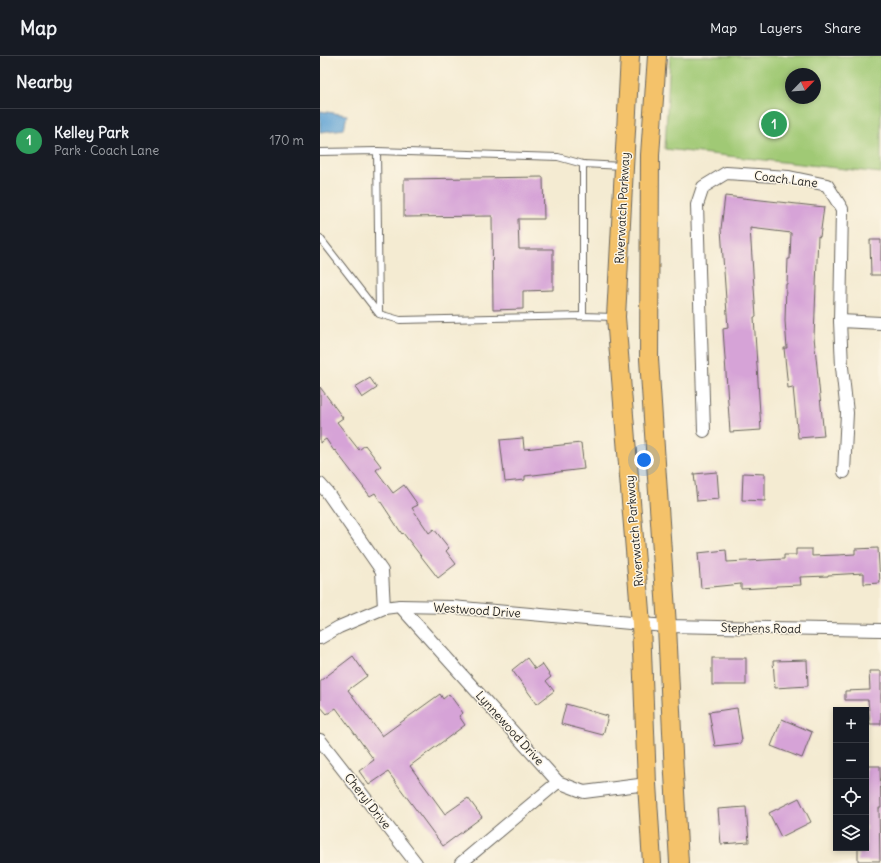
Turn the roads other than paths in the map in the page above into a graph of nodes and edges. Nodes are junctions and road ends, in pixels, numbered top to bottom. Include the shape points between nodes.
1 (630, 56) edge
2 (657, 56) edge
3 (377, 151) junction
4 (320, 152) edge
5 (582, 164) junction
6 (624, 166) junction
7 (320, 238) edge
8 (378, 314) junction
9 (583, 316) junction
10 (616, 317) junction
11 (840, 320) junction
12 (881, 323) edge
13 (704, 431) dead end
14 (844, 472) dead end
15 (320, 484) edge
16 (400, 606) junction
17 (384, 608) junction
18 (641, 624) junction
19 (667, 626) junction
20 (881, 630) edge
21 (320, 638) edge
22 (320, 740) edge
23 (558, 782) junction
24 (647, 784) junction
25 (416, 863) edge
26 (461, 863) edge
27 (652, 863) edge
28 (679, 863) edge

1 - 6 main road, Riverwatch Parkway
2 - 19 main road, Riverwatch Parkway via 650,155 649,359
3 - 4 lane
3 - 5 lane via 558,157
3 - 8 lane
5 - 6 lane
5 - 9 lane
6 - 10 main road, Riverwatch Parkway
7 - 8 lane
8 - 9 lane via 400,320
9 - 10 lane
10 - 18 main road, Riverwatch Parkway
11 - 12 street
11 - 13 street, Coach Lane via 842,209 828,185 789,177 726,173 703,187 697,206
11 - 14 street, Coach Lane via 847,413
15 - 17 street via 382,571
16 - 17 street, Westwood Drive
16 - 18 street, Westwood Drive via 452,606
16 - 23 street, Lynnewood Drive
17 - 21 street, Westwood Drive
18 - 19 street, Stephens Road
18 - 24 main road, Riverwatch Parkway
19 - 20 street, Stephens Road
19 - 28 main road, Riverwatch Parkway
22 - 25 street, Cheryl Drive
23 - 24 street, Lynnewood Drive via 584,792
23 - 26 street
24 - 27 main road, Riverwatch Parkway

